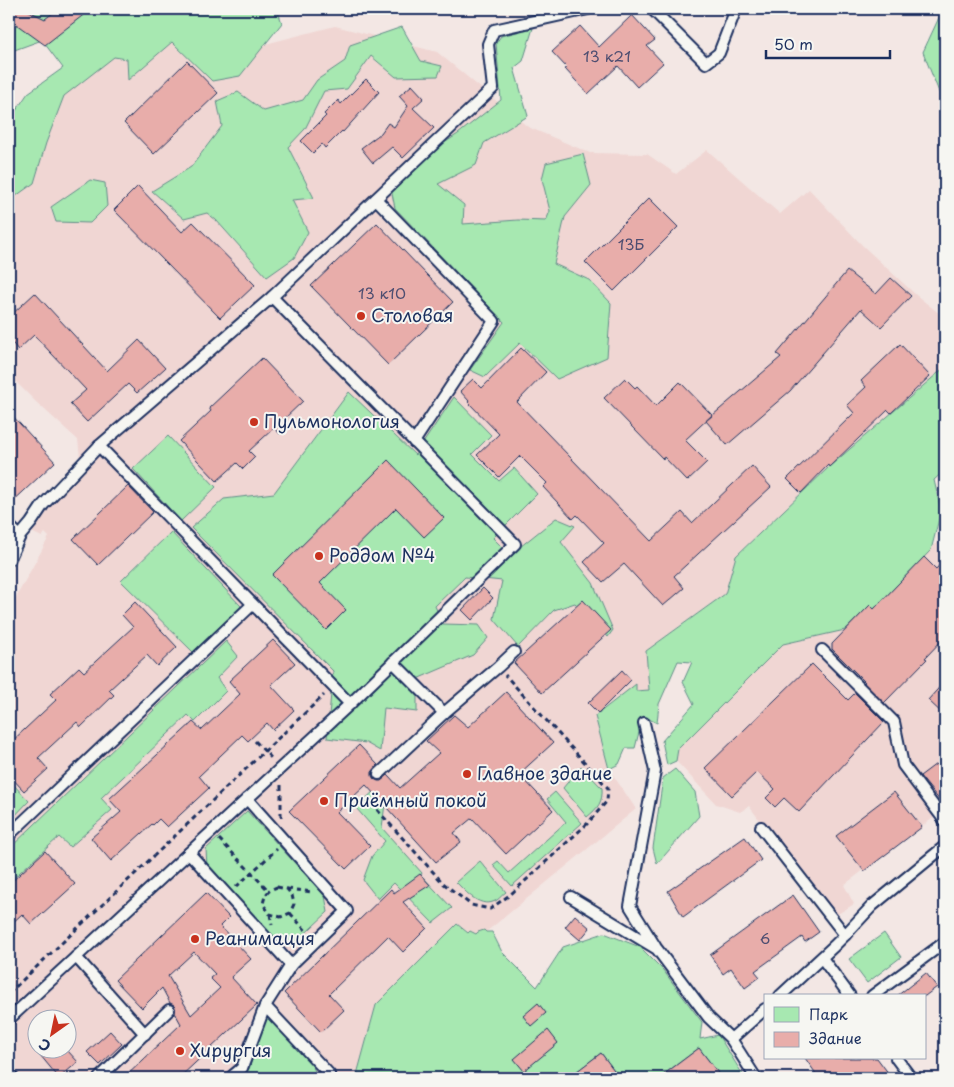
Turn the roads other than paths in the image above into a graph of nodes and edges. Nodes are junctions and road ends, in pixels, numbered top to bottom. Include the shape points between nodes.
1 (588, 9) edge
2 (652, 9) edge
3 (736, 9) edge
4 (376, 199) junction
5 (272, 297) junction
6 (414, 442) junction
7 (99, 446) junction
8 (9, 526) edge
9 (20, 536) junction
10 (9, 560) edge
11 (252, 605) junction
12 (822, 650) dead end
13 (514, 652) dead end
14 (393, 662) junction
15 (350, 704) junction
16 (444, 713) junction
17 (644, 723) dead end
18 (379, 774) dead end
19 (247, 799) junction
20 (945, 821) edge
21 (761, 827) dead end
22 (9, 835) edge
23 (945, 846) edge
24 (189, 852) junction
25 (572, 897) dead end
26 (845, 935) junction
27 (945, 942) edge
28 (657, 949) junction
29 (76, 957) junction
30 (822, 958) junction
31 (291, 965) junction
32 (782, 994) edge
33 (849, 994) edge
34 (875, 994) edge
35 (265, 1006) junction
36 (169, 1010) dead end
37 (764, 1010) edge
38 (9, 1019) edge
39 (144, 1034) junction
40 (731, 1039) junction
41 (898, 1060) edge
42 (9, 1074) edge
43 (13, 1078) edge
44 (99, 1078) edge
45 (230, 1078) edge
46 (327, 1078) edge
47 (756, 1078) edge
48 (911, 1078) edge

1 - 4 lane via 494,30 488,44 493,88
2 - 3 lane via 706,62 719,53
4 - 5 lane
4 - 6 lane via 494,321
5 - 6 lane
5 - 7 lane
6 - 14 lane via 515,544
7 - 9 lane via 43,505
7 - 11 lane
8 - 9 lane
9 - 10 lane
11 - 15 lane
11 - 22 lane
12 - 20 lane via 894,722 903,766
13 - 16 lane
14 - 15 lane
14 - 16 lane
15 - 19 lane
16 - 18 lane
17 - 28 lane via 655,771 630,906
19 - 24 lane
19 - 31 lane via 347,911
21 - 26 lane
23 - 26 lane via 872,906
24 - 29 lane
24 - 31 lane
25 - 28 lane
26 - 30 lane
27 - 34 lane
28 - 40 lane via 709,1018
29 - 38 lane
29 - 39 lane
30 - 32 lane
30 - 33 lane
31 - 35 lane
35 - 45 lane via 242,1068
35 - 46 lane via 328,1074
36 - 39 lane
37 - 40 lane
39 - 44 lane
40 - 47 lane
41 - 48 lane
42 - 43 lane

